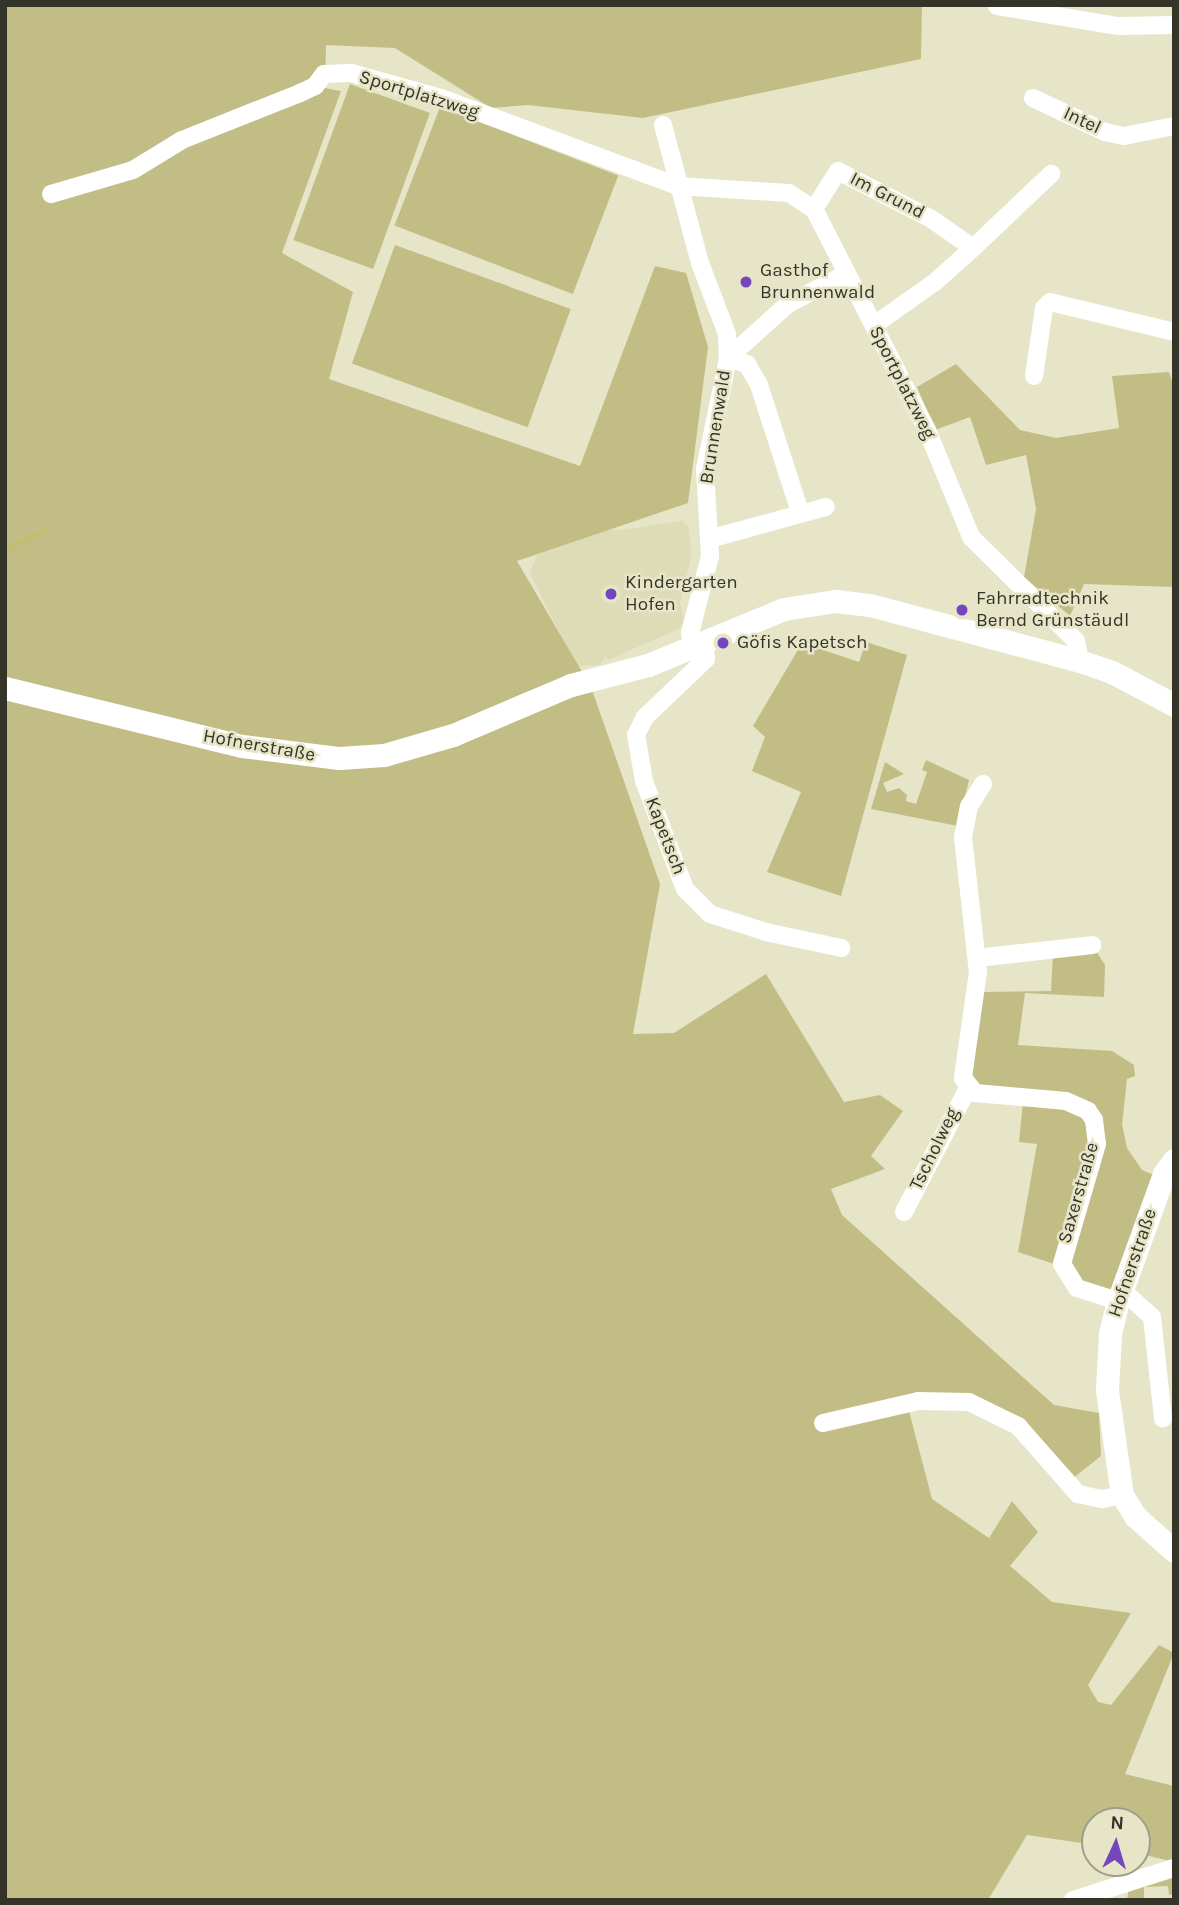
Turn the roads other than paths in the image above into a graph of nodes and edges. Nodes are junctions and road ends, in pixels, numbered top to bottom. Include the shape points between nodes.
1 (997, 6) edge
2 (1174, 24) edge
3 (1034, 98) dead end
4 (663, 125) dead end
5 (1174, 127) edge
6 (1051, 174) dead end
7 (677, 186) junction
8 (51, 194) dead end
9 (814, 209) junction
10 (974, 248) junction
11 (844, 275) junction
12 (874, 325) junction
13 (1174, 332) edge
14 (728, 358) junction
15 (1034, 376) dead end
16 (826, 507) dead end
17 (800, 512) junction
18 (709, 539) junction
19 (699, 644) junction
20 (1080, 661) junction
21 (5, 688) edge
22 (1174, 705) edge
23 (983, 784) dead end
24 (1092, 944) dead end
25 (841, 948) dead end
26 (977, 958) junction
27 (968, 1088) junction
28 (1174, 1160) edge
29 (904, 1212) dead end
30 (1120, 1295) junction
31 (1163, 1418) dead end
32 (823, 1423) dead end
33 (1122, 1495) junction
34 (1174, 1551) edge
35 (1174, 1868) edge
36 (1073, 1900) edge

1 - 2 street via 1118,26
3 - 5 street, Intel via 1113,134
4 - 7 street
6 - 10 street
7 - 8 street, Sportplatzweg via 441,98 324,74 300,93 182,140 133,170
7 - 9 street, Sportplatzweg via 771,189 789,193
7 - 14 street, Brunnenwald via 727,334
9 - 10 street, Im Grund via 838,171 930,218
9 - 11 street, Sportplatzweg
10 - 12 street
11 - 12 street, Sportplatzweg
11 - 14 street, Brunnenwald via 788,304
12 - 20 street, Sportplatzweg via 932,441 971,537 1068,631 1076,641
13 - 15 street via 1049,302 1044,308
14 - 17 street, Brunnenwald via 747,364 759,385
14 - 18 street, Brunnenwald via 705,469
16 - 17 street
17 - 18 street
18 - 19 street, Brunnenwald via 708,575 690,632
19 - 20 main road, Hofnerstraße via 784,609 836,601 870,605
19 - 21 main road, Hofnerstraße via 618,674 594,689 550,695 425,746 339,758 242,746
19 - 25 street, Kapetsch via 706,659 645,717 636,735 644,781 680,877 696,904 710,914
20 - 22 main road, Hofnerstraße via 1112,672
23 - 26 street via 969,806 963,837
24 - 26 street
26 - 27 street via 963,1078
27 - 29 street, Tscholweg
27 - 30 street, Saxerstraße via 975,1093 1066,1101 1088,1111 1097,1144 1062,1264 1077,1288
28 - 30 main road, Hofnerstraße via 1164,1174
30 - 31 street via 1152,1317
30 - 33 main road, Hofnerstraße via 1110,1334 1107,1390
32 - 33 street via 919,1401 969,1402 1018,1426 1078,1494 1102,1499
33 - 34 main road via 1136,1517
35 - 36 street via 1137,1876

